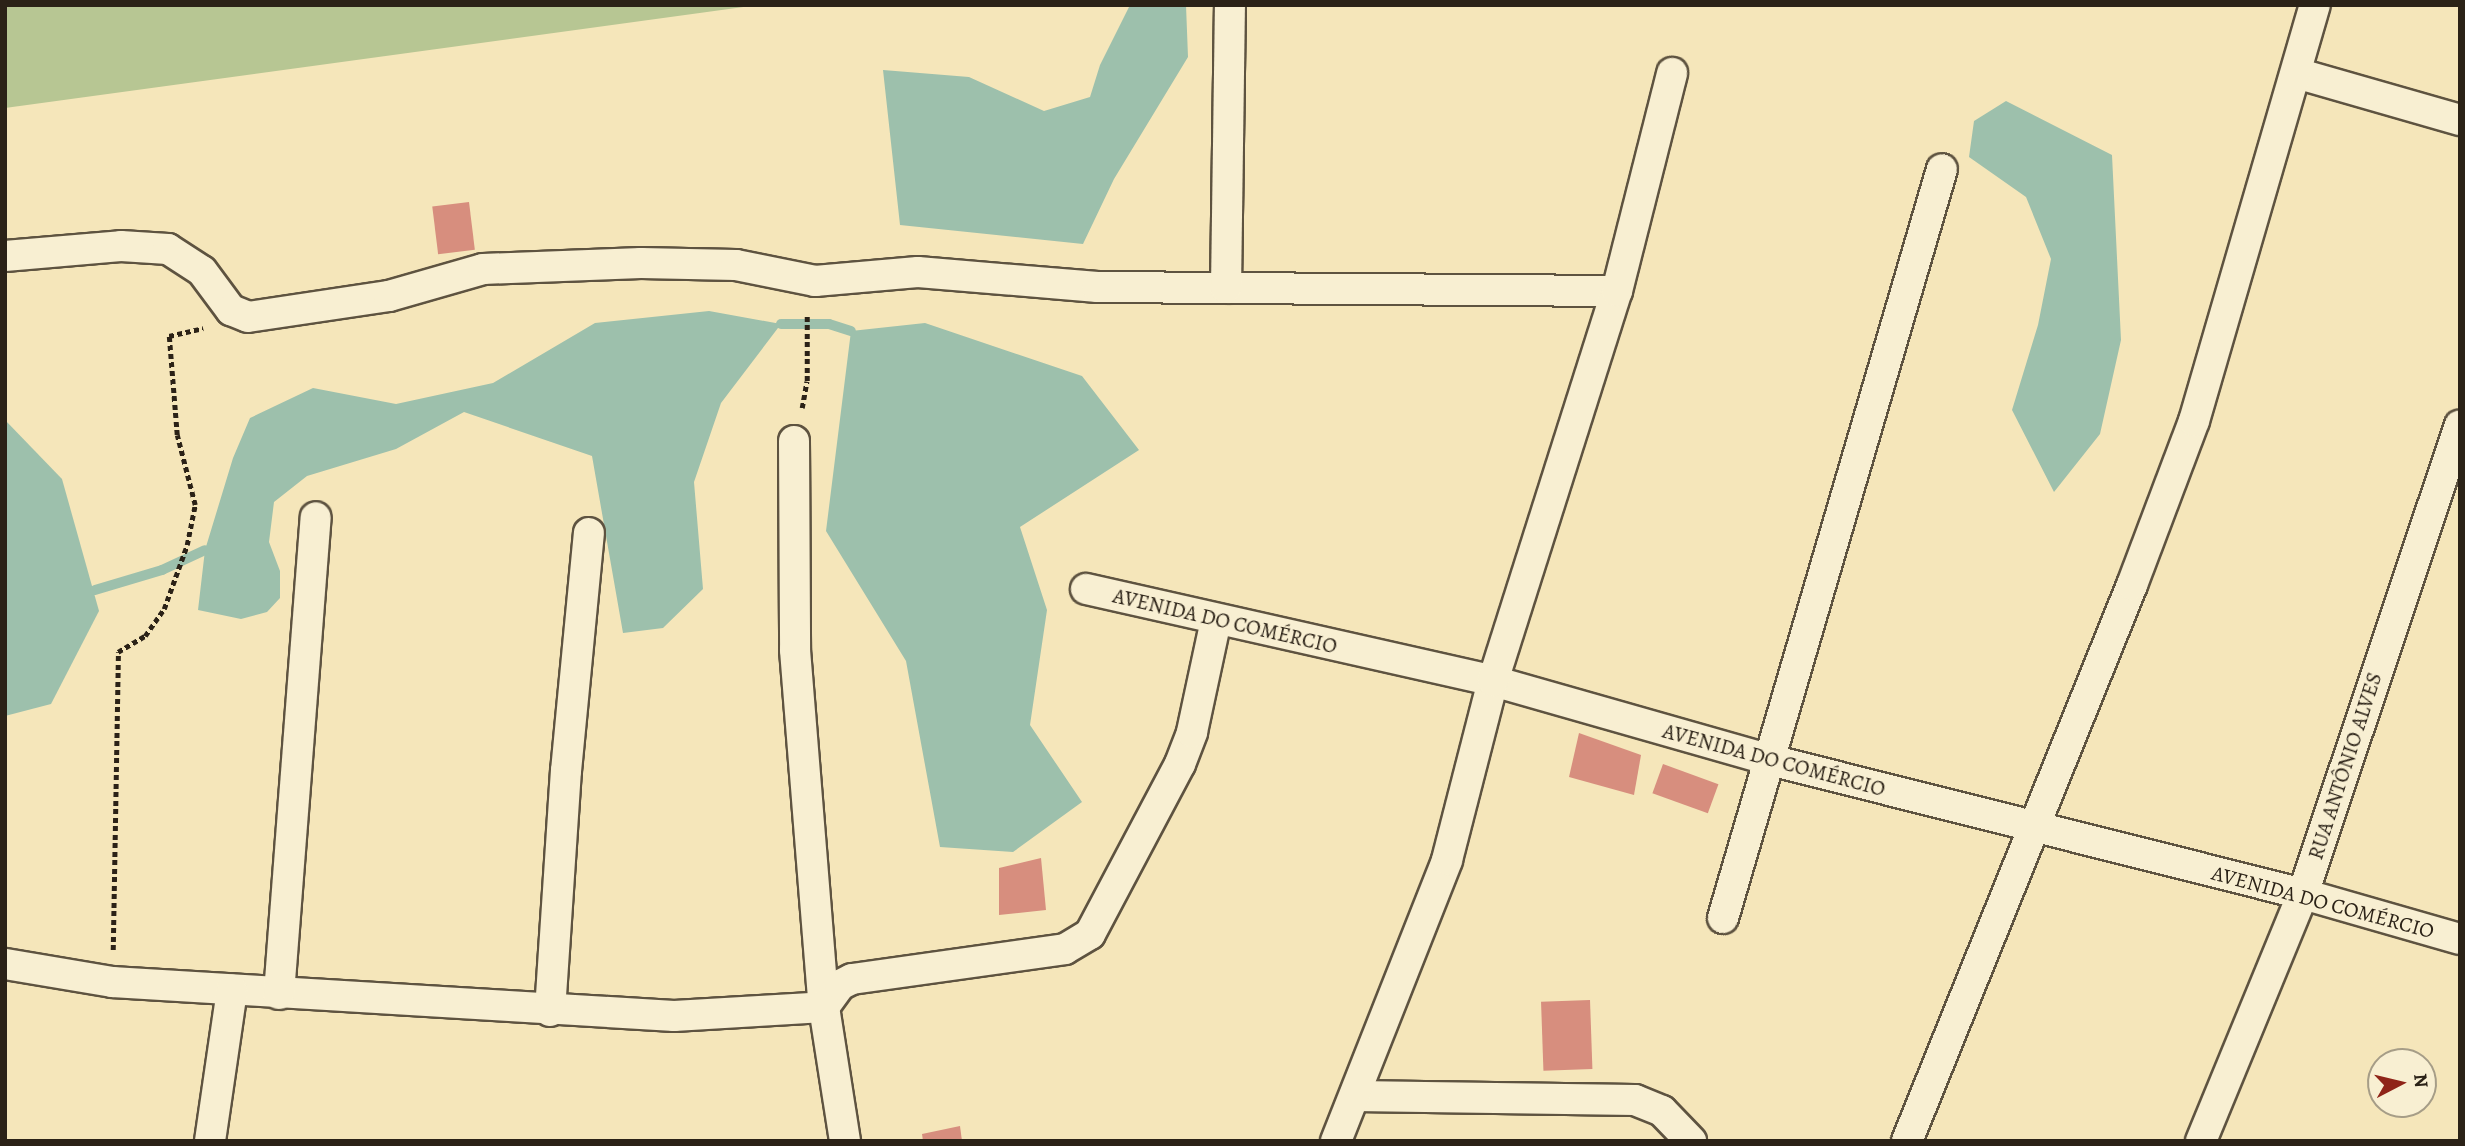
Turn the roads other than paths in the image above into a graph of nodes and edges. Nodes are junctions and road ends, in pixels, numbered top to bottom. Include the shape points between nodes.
1 (1230, 5) edge
2 (2315, 5) edge
3 (1672, 73) dead end
4 (2296, 74) junction
5 (2460, 120) edge
6 (1942, 169) dead end
7 (5, 256) edge
8 (1226, 288) junction
9 (1617, 291) junction
10 (2460, 426) edge
11 (794, 441) road end
12 (316, 517) dead end
13 (589, 533) dead end
14 (1086, 589) dead end
15 (1216, 620) junction
16 (1493, 681) junction
17 (1770, 760) junction
18 (2033, 829) junction
19 (2303, 894) junction
20 (1723, 918) dead end
21 (2460, 939) edge
22 (5, 964) edge
23 (232, 990) junction
24 (279, 994) junction
25 (824, 1007) junction
26 (550, 1011) junction
27 (1355, 1096) junction
28 (210, 1141) edge
29 (845, 1141) edge
30 (1336, 1141) edge
31 (1691, 1141) edge
32 (1907, 1141) edge
33 (2201, 1141) edge

1 - 8 street
2 - 4 street
3 - 9 street
4 - 5 street
4 - 18 street via 2194,421
6 - 17 street
7 - 8 street via 121,246 168,249 202,271 231,310 248,317 389,296 483,269 640,263 736,265 815,281 918,272 1097,287
8 - 9 street
9 - 16 street
10 - 19 street, RUA ANTÔNIO ALVES
11 - 25 street via 795,650
12 - 24 street
13 - 26 street via 568,745
14 - 15 street, AVENIDA DO COMÉRCIO
15 - 16 street, AVENIDA DO COMÉRCIO
15 - 25 street via 1192,732 1180,764 1085,939 1065,949 852,979 840,985
16 - 17 street, AVENIDA DO COMÉRCIO
16 - 27 street via 1447,860
17 - 18 street, AVENIDA DO COMÉRCIO
17 - 20 street
18 - 19 street, AVENIDA DO COMÉRCIO
18 - 32 street
19 - 21 street, AVENIDA DO COMÉRCIO
19 - 33 street, RUA ANTÔNIO ALVES
22 - 23 street via 112,982
23 - 24 street
23 - 28 street
24 - 26 street
25 - 26 street via 674,1016
25 - 29 street
27 - 30 street
27 - 31 street via 1635,1100 1662,1111

